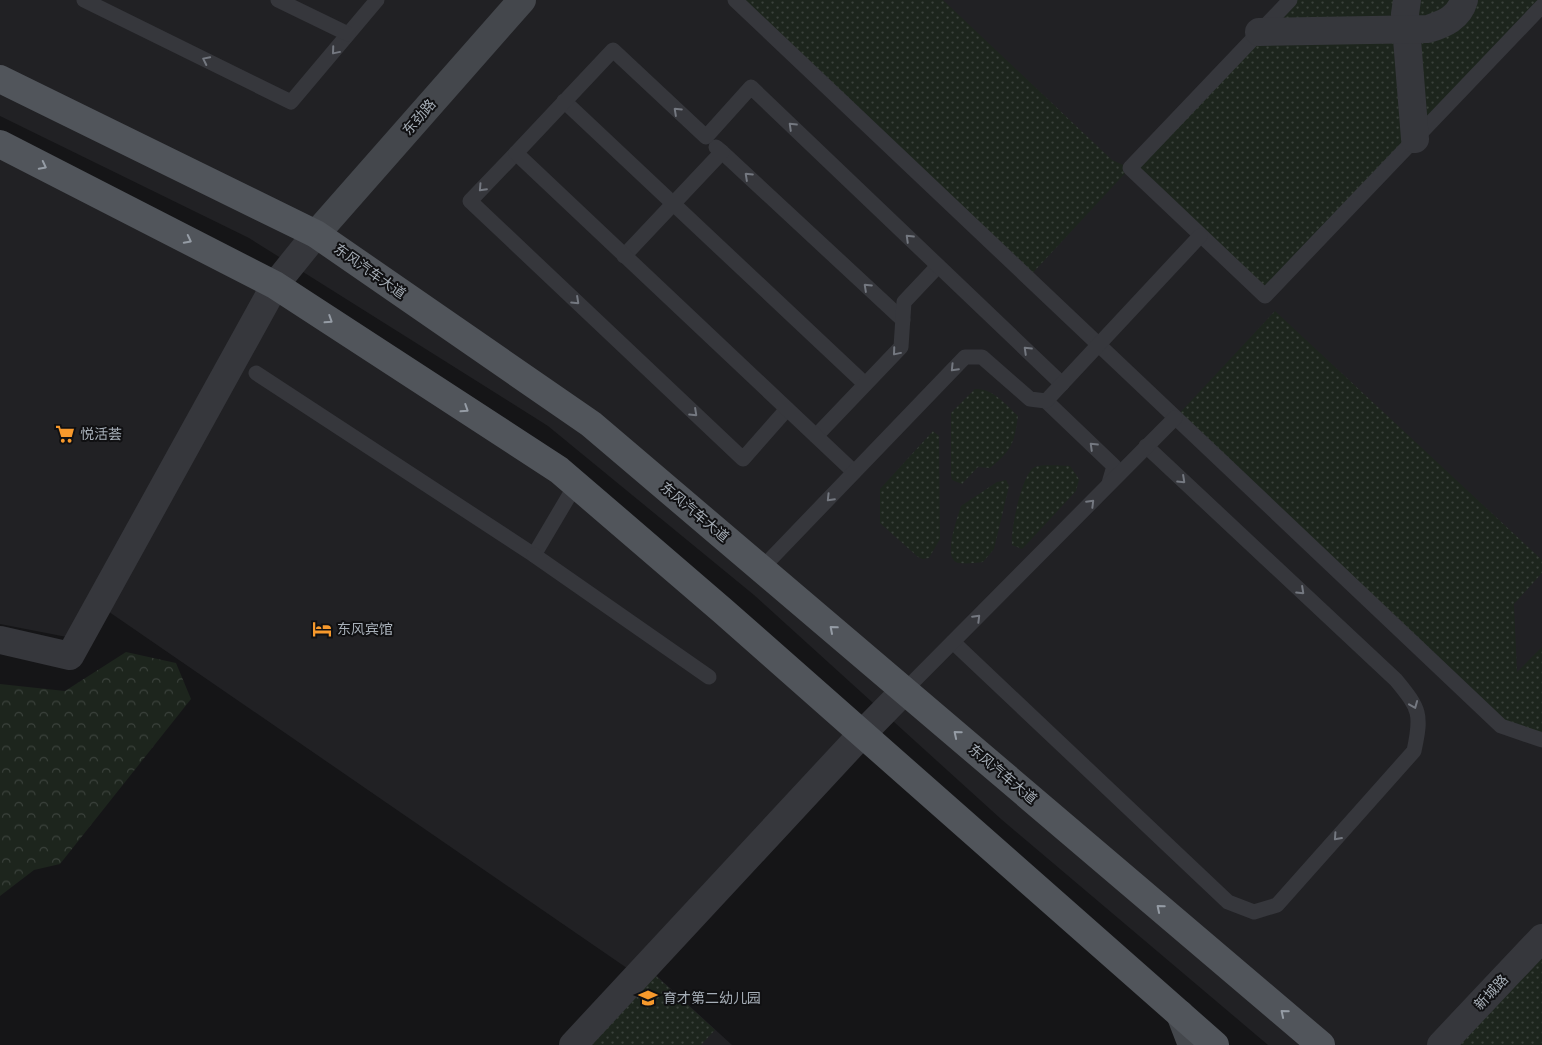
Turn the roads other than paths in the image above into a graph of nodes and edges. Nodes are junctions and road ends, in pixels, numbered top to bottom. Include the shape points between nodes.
1 (84, 0) edge
2 (278, 0) edge
3 (377, 0) edge
4 (522, 0) edge
5 (734, 0) edge
6 (1290, 0) edge
7 (1407, 0) edge
8 (1464, 0) edge
9 (1542, 6) edge
10 (1406, 30) junction
11 (1259, 32) junction
12 (348, 34) junction
13 (0, 79) edge
14 (564, 101) junction
15 (706, 137) junction
16 (1415, 139) junction
17 (0, 144) edge
18 (722, 152) junction
19 (516, 153) junction
20 (673, 204) junction
21 (316, 234) junction
22 (1200, 236) junction
23 (624, 256) junction
24 (938, 266) junction
25 (275, 285) junction
26 (903, 320) junction
27 (1098, 345) junction
28 (256, 373) dead end
29 (865, 384) junction
30 (1062, 384) junction
31 (1046, 401) junction
32 (788, 410) junction
33 (1175, 418) junction
34 (816, 436) junction
35 (1146, 446) junction
36 (854, 472) junction
37 (576, 484) junction
38 (1109, 484) junction
39 (534, 555) junction
40 (762, 568) junction
41 (0, 640) edge
42 (953, 642) junction
43 (710, 677) dead end
44 (905, 690) junction
45 (862, 734) junction
46 (1542, 740) edge
47 (1542, 938) edge
48 (1180, 1014) junction
49 (573, 1045) edge
50 (1192, 1045) edge
51 (1216, 1045) edge
52 (1321, 1045) edge
53 (1441, 1045) edge

12 -> 1 lane via 291,102
2 - 12 lane
3 - 12 lane
4 - 21 street, 东劲路
5 - 27 lane
6 - 11 lane
7 - 10 street
8 - 10 street via 1462,9 1447,23 1428,29
9 - 16 lane
10 - 11 street
10 - 16 street
11 - 22 lane via 1130,168
13 - 21 main road, 东风汽车大道
15 -> 14 lane via 612,50
14 - 19 lane
14 - 20 lane
15 - 18 lane
24 -> 15 lane via 751,88
16 - 22 lane via 1265,296
17 -> 25 main road
18 - 20 lane
26 -> 18 lane
19 - 23 lane
19 -> 32 lane via 470,201 743,459
20 - 23 lane
20 - 29 lane
21 - 25 street
21 - 40 main road, 东风汽车大道 via 591,424
22 - 27 lane
23 - 32 lane
24 - 26 lane via 904,302
30 -> 24 lane
25 -> 37 main road
25 - 41 street via 70,656
26 -> 29 lane via 901,347
27 - 30 lane
27 - 33 lane
28 - 39 lane
29 - 34 lane
30 - 31 lane
31 -> 36 lane via 1030,398 982,357 965,357
38 -> 31 lane via 1114,466
32 - 34 lane
33 - 35 lane
33 - 46 lane via 1501,726
34 - 36 lane
35 - 38 lane
35 -> 42 lane via 1396,680 1416,703 1419,725 1414,751 1277,905 1254,912 1228,902
36 -> 40 lane
37 - 39 lane
37 - 45 main road
42 -> 38 lane
39 - 43 lane
44 -> 40 main road, 东风汽车大道
42 - 44 lane
44 - 45 street
52 -> 44 main road, 东风汽车大道
45 - 48 main road
45 - 49 street
47 - 53 street, 新城路
48 - 50 street
48 - 51 main road

